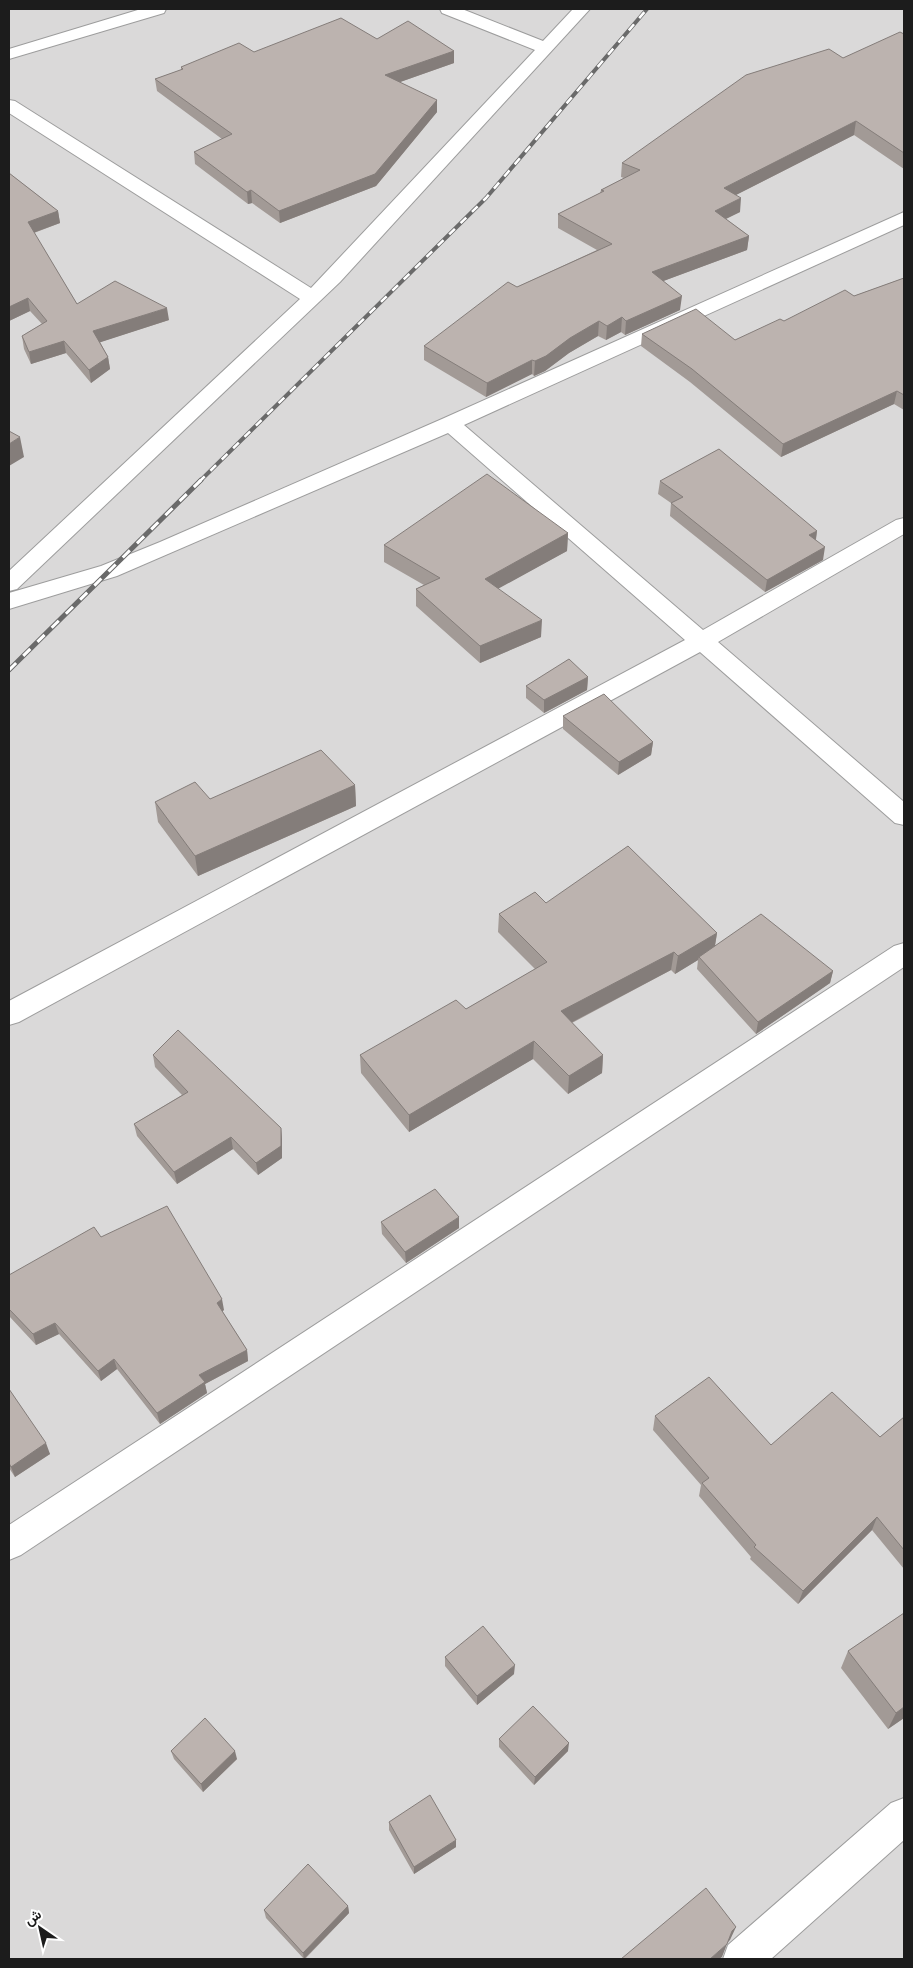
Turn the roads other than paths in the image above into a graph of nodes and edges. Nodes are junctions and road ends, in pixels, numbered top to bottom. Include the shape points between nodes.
1 (158, 9) edge
2 (448, 9) edge
3 (582, 9) edge
4 (545, 48) junction
5 (9, 54) edge
6 (9, 105) edge
7 (904, 218) edge
8 (312, 298) junction
9 (450, 424) junction
10 (904, 526) edge
11 (9, 584) edge
12 (9, 601) edge
13 (702, 641) junction
14 (904, 816) edge
15 (904, 953) edge
16 (9, 1014) edge
17 (9, 1544) edge
18 (904, 1816) edge
19 (742, 1959) edge

1 - 5 street
2 - 4 street
3 - 4 street
4 - 8 street
6 - 8 street
7 - 9 street
8 - 11 street
9 - 12 street via 109,571
9 - 13 street
10 - 13 street
13 - 14 street
13 - 16 street
15 - 17 street
18 - 19 street

